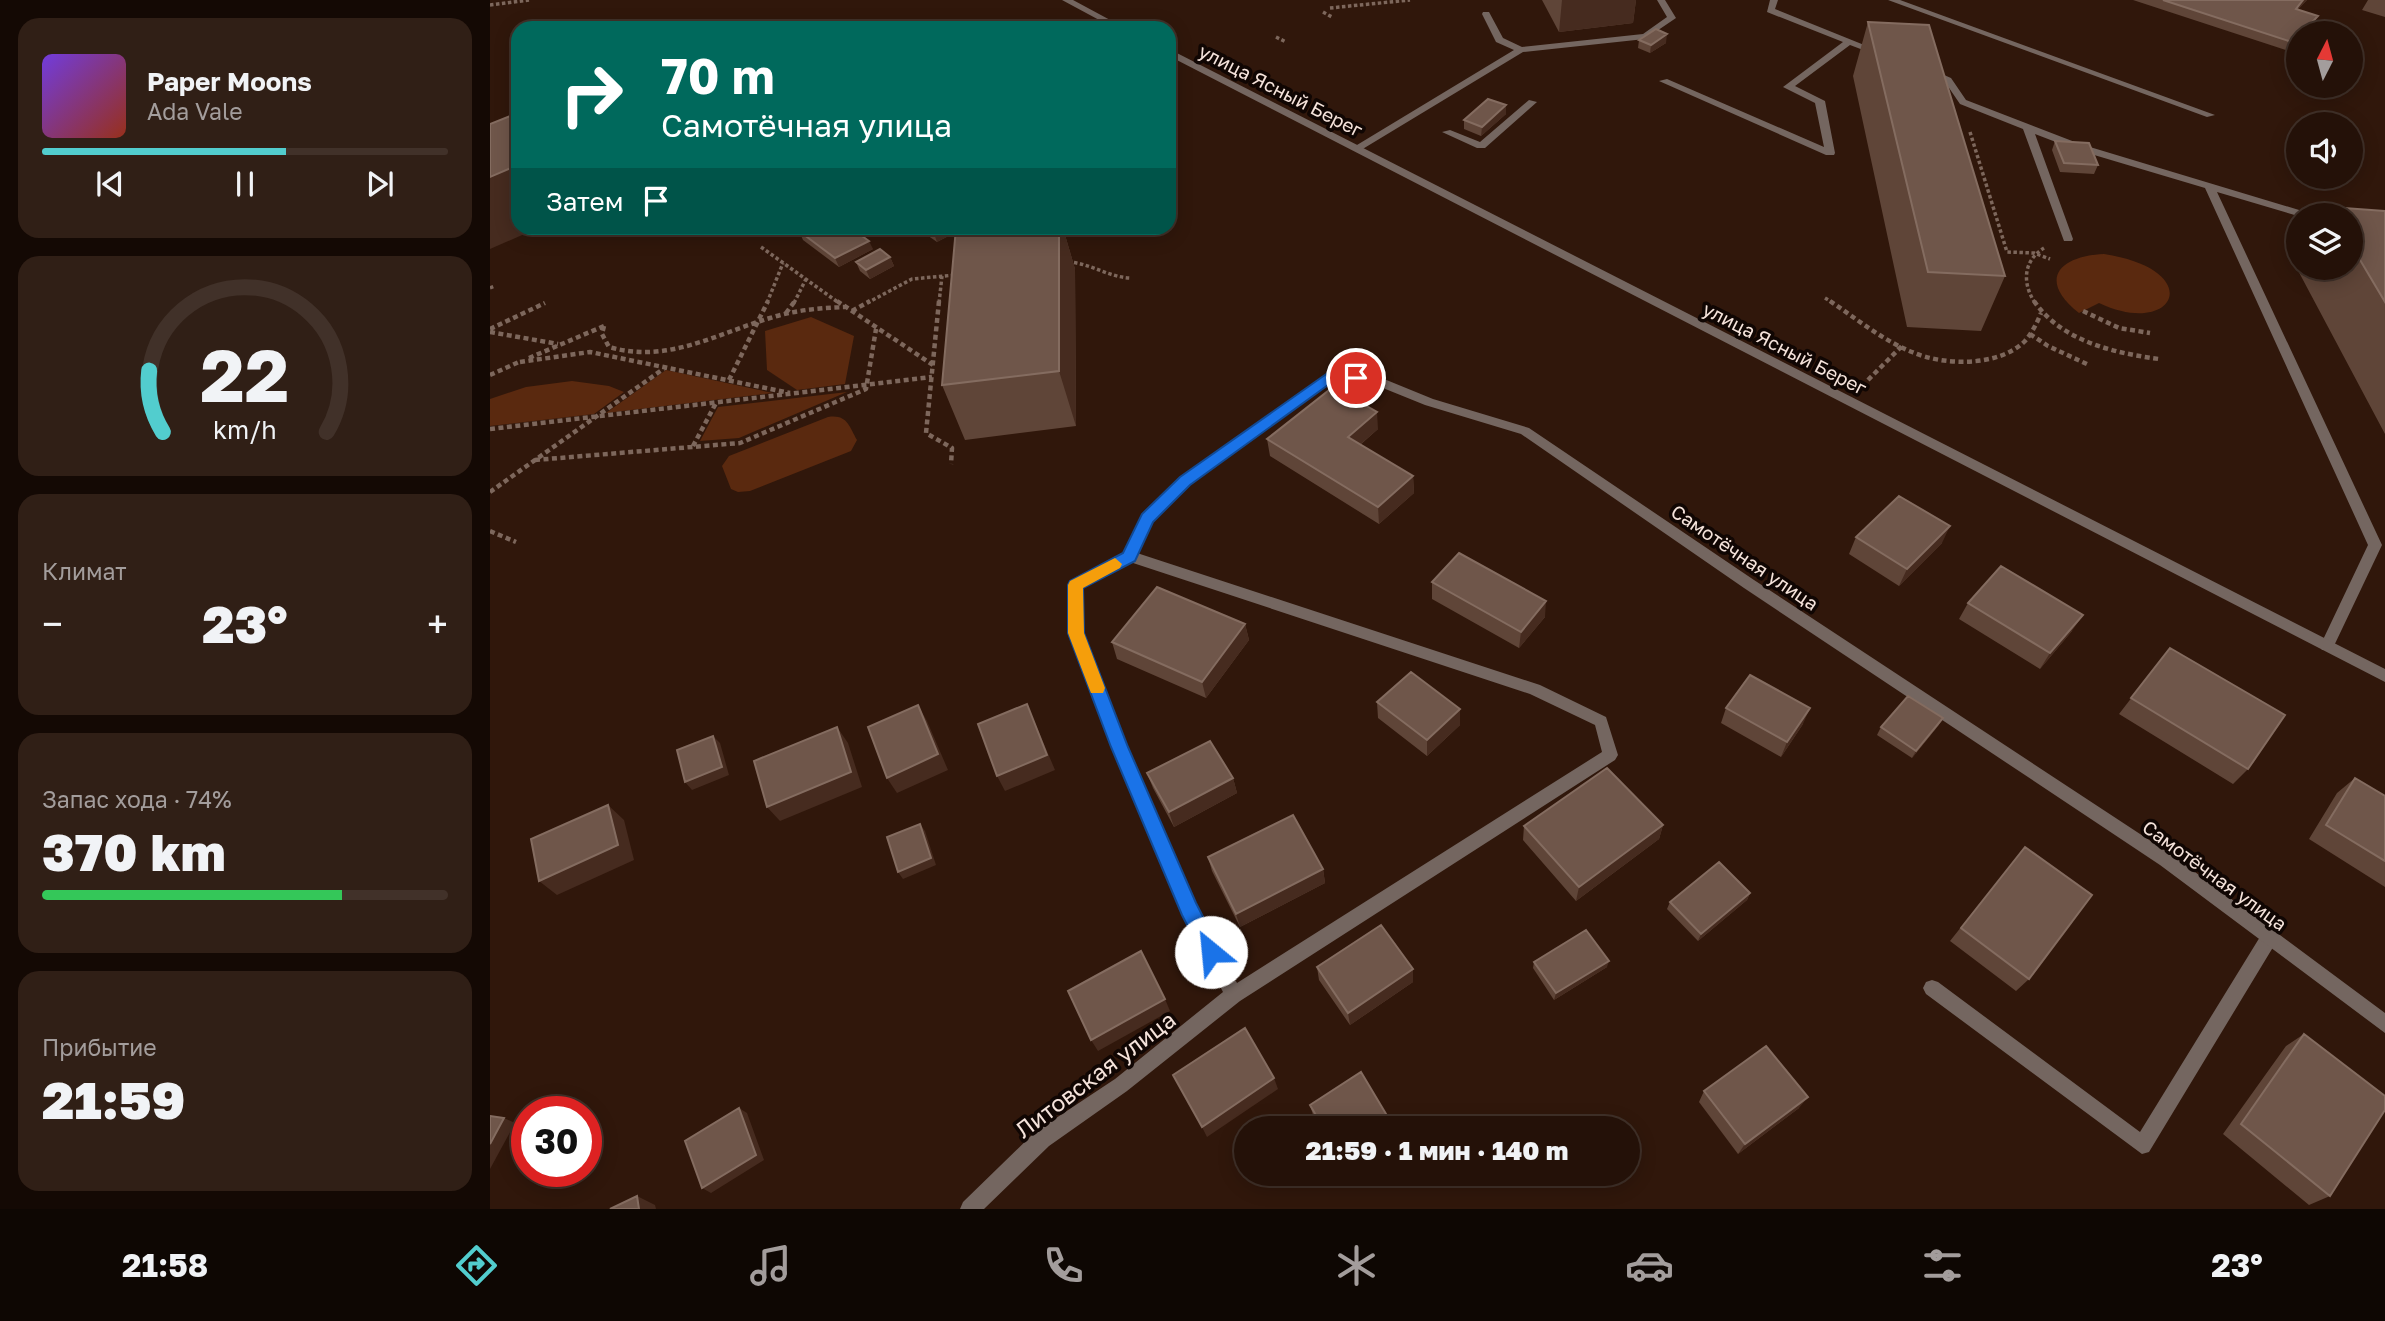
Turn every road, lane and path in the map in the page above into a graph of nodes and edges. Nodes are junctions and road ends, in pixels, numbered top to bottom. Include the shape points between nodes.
1 (529, 0) edge
2 (1066, 0) edge
3 (1410, 0) edge
4 (1661, 0) edge
5 (1774, 0) edge
6 (1892, 0) edge
7 (490, 5) edge
8 (1330, 9) dead end
9 (1323, 12) dead end
10 (1486, 14) dead end
11 (1332, 17) dead end
12 (1107, 21) edge
13 (1276, 37) dead end
14 (1286, 41) dead end
15 (1850, 41) junction
16 (1521, 50) junction
17 (1885, 55) edge
18 (1176, 56) edge
19 (1920, 69) edge
20 (1664, 81) dead end
21 (1532, 102) dead end
22 (1973, 106) junction
23 (2210, 115) dead end
24 (2028, 128) junction
25 (1447, 132) dead end
26 (1357, 148) junction
27 (2209, 186) junction
28 (2286, 209) edge
29 (2068, 239) joint
30 (761, 247) dead end
31 (2034, 253) junction
32 (2054, 261) dead end
33 (783, 263) junction
34 (1061, 263) edge
35 (955, 275) edge
36 (942, 276) junction
37 (1130, 278) dead end
38 (806, 279) junction
39 (495, 286) dead end
40 (490, 288) edge
41 (1825, 298) dead end
42 (545, 303) dead end
43 (845, 307) junction
44 (852, 311) junction
45 (2083, 311) dead end
46 (785, 313) junction
47 (2041, 313) junction
48 (760, 320) junction
49 (877, 329) junction
50 (490, 330) edge
51 (2150, 333) dead end
52 (2030, 334) junction
53 (561, 344) junction
54 (1902, 346) junction
55 (617, 351) junction
56 (613, 355) junction
57 (2159, 359) dead end
58 (520, 362) junction
59 (933, 365) junction
60 (2089, 365) dead end
61 (666, 366) junction
62 (490, 375) edge
63 (932, 377) junction
64 (729, 380) junction
65 (869, 385) junction
66 (795, 394) junction
67 (1847, 400) junction
68 (716, 403) junction
69 (596, 417) junction
70 (490, 429) edge
71 (692, 447) junction
72 (535, 460) junction
73 (951, 464) dead end
74 (490, 492) edge
75 (490, 531) edge
76 (516, 542) dead end
77 (1129, 556) junction
78 (2327, 646) junction
79 (2385, 676) edge
80 (2269, 937) junction
81 (1933, 988) dead end
82 (1234, 995) junction
83 (2385, 1024) edge
84 (970, 1209) edge

1 - 7 path
2 - 12 street
3 - 8 path
4 - 16 street via 1672,18 1645,36
5 - 15 street via 1770,10
6 - 23 street
9 - 11 path
10 - 16 street via 1499,40
13 - 14 path
15 - 17 street
15 - 20 street via 1788,87 1820,101 1830,153
16 - 26 street
18 - 26 street, улица Ясный Берег
19 - 22 street via 1946,79 1958,99
21 - 25 street via 1481,146
22 - 24 street
22 - 31 path via 1964,113 2007,252
24 - 27 street
24 - 29 street
26 - 67 street, улица Ясный Берег
27 - 28 street
27 - 78 street via 2375,545
29 - 31 path
30 - 33 path
31 - 32 path
31 - 47 path via 2025,267 2026,283
33 - 38 path
33 - 48 path
34 - 37 path via 1082,261 1115,279
35 - 36 path
36 - 44 path via 912,279
36 - 59 path
38 - 43 path
38 - 46 path
39 - 40 path
41 - 54 path
42 - 50 path
43 - 44 path
43 - 46 path
44 - 49 path
45 - 51 path via 2119,328
46 - 48 path
47 - 52 path
47 - 57 path via 2110,352
48 - 55 path via 682,349 651,354
48 - 64 path
49 - 59 path
49 - 65 path
50 - 53 path
52 - 54 path via 2001,354 1975,359 1922,356
52 - 60 path
53 - 55 path via 604,326 604,342
53 - 58 path
54 - 67 path
55 - 56 path
56 - 58 path via 574,352
56 - 61 path
58 - 62 path
59 - 63 path
61 - 64 path
61 - 69 path
63 - 65 path
63 - 73 path via 926,433 952,448
64 - 66 path
65 - 66 path
65 - 71 path via 740,443
66 - 68 path
67 - 78 street, улица Ясный Берег
68 - 69 path
68 - 71 path
69 - 70 path
69 - 72 path
71 - 72 path
72 - 74 path
75 - 76 path
77 - 80 street, Самотёчная улица via 1147,518 1185,481 1332,375 1380,382 1525,431 2166,860
77 - 82 street via 1075,585 1076,633 1189,909
77 - 82 street, Литовская улица via 1535,689 1601,721 1610,755
78 - 79 street, улица Ясный Берег
80 - 81 street via 2142,1145
80 - 83 street, Самотёчная улица
82 - 84 street, Литовская улица via 1121,1085 1042,1139

